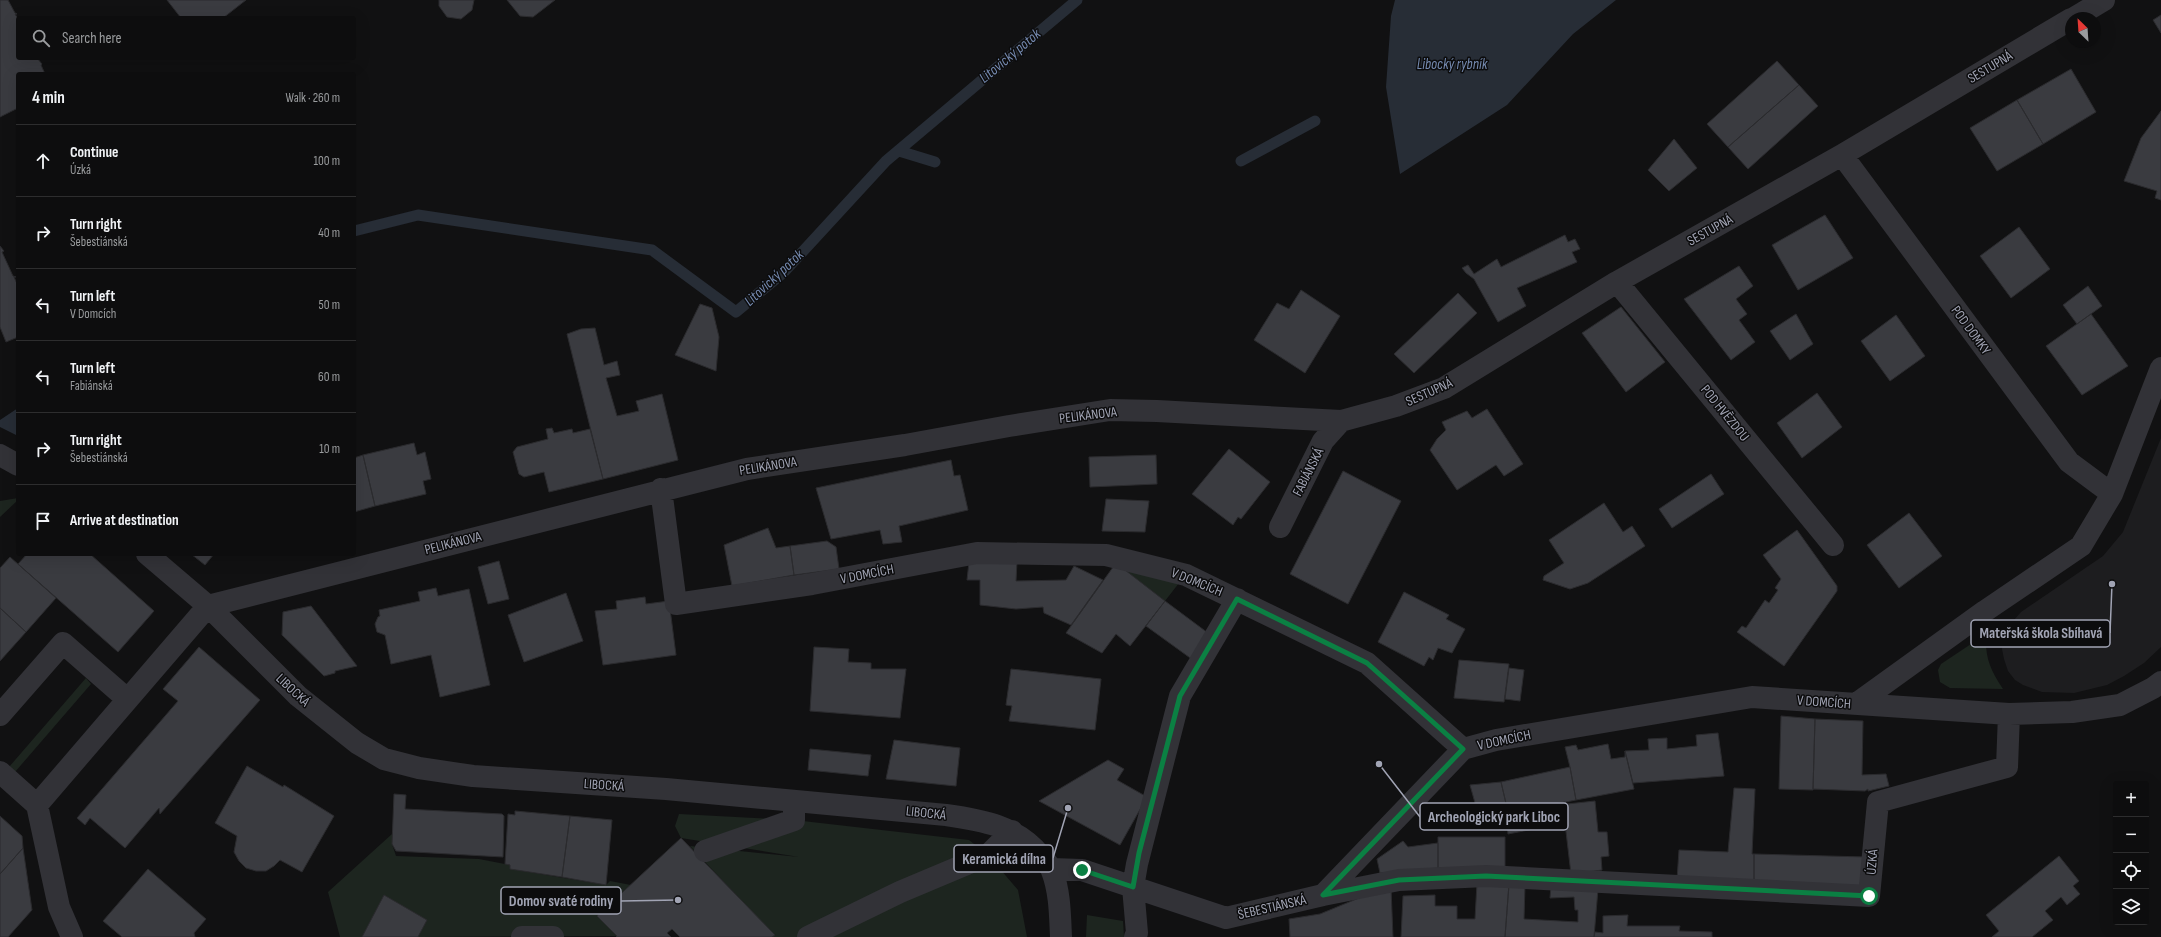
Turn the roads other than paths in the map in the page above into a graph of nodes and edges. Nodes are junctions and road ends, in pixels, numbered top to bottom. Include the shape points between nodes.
1 (2104, 0) edge
2 (2084, 12) edge
3 (2065, 23) edge
4 (1842, 155) junction
5 (1617, 282) junction
6 (2161, 368) edge
7 (1340, 421) junction
8 (0, 455) edge
9 (16, 464) edge
10 (661, 489) junction
11 (2112, 494) junction
12 (1280, 527) dead end
13 (1833, 545) dead end
14 (149, 556) edge
15 (1237, 599) junction
16 (208, 606) junction
17 (2158, 688) edge
18 (127, 700) junction
19 (1856, 704) junction
20 (2008, 714) junction
21 (0, 715) edge
22 (1463, 749) junction
23 (0, 772) edge
24 (794, 801) junction
25 (37, 805) junction
26 (1012, 831) junction
27 (705, 851) dead end
28 (1051, 869) junction
29 (1133, 887) junction
30 (1323, 895) junction
31 (72, 937) edge
32 (522, 937) edge
33 (552, 937) edge
34 (808, 937) edge
35 (1061, 937) edge
36 (1135, 937) edge

1 - 2 street, SESTUPNÁ
3 - 4 street, SESTUPNÁ
4 - 5 street, SESTUPNÁ
4 - 11 street, POD DOMKY via 2069,462
5 - 7 street, SESTUPNÁ via 1444,388 1396,406
5 - 13 street, POD HVĚZDOU
6 - 11 street
7 - 10 street, PELIKÁNOVA via 1157,410 1110,410 746,469
7 - 12 street, FABIÁNSKÁ via 1324,441
8 - 9 street
10 - 15 street, V DOMCÍCH via 676,604 812,584 977,553 1106,554 1186,575
10 - 16 street, PELIKÁNOVA
11 - 19 street via 2082,546 1985,611
14 - 16 street, LIBOCKÁ
15 - 22 street, V DOMCÍCH via 1367,663
15 - 29 street via 1180,696 1139,853
16 - 18 street
16 - 24 street, LIBOCKÁ via 298,696 357,743 384,759 419,768 473,776
17 - 20 street, V DOMCÍCH via 2120,705 2072,712
18 - 21 street via 63,643
18 - 25 street
19 - 20 street, V DOMCÍCH
19 - 22 street, V DOMCÍCH via 1752,697 1496,740
20 - 30 street, ÚZKÁ via 2007,767 1878,802 1869,896 1486,876 1399,880
22 - 30 street, ŠEBESTIÁNSKÁ
23 - 25 street
24 - 26 street, LIBOCKÁ via 946,815 985,821
24 - 27 street via 794,820
25 - 31 street via 59,907
26 - 28 street, LIBOCKÁ via 1036,850
26 - 34 street via 988,855 900,892
28 - 29 street, ŠEBESTIÁNSKÁ via 1082,870
28 - 35 street, LIBOCKÁ via 1060,907
29 - 30 street, ŠEBESTIÁNSKÁ via 1226,918
29 - 36 street
32 - 33 street

